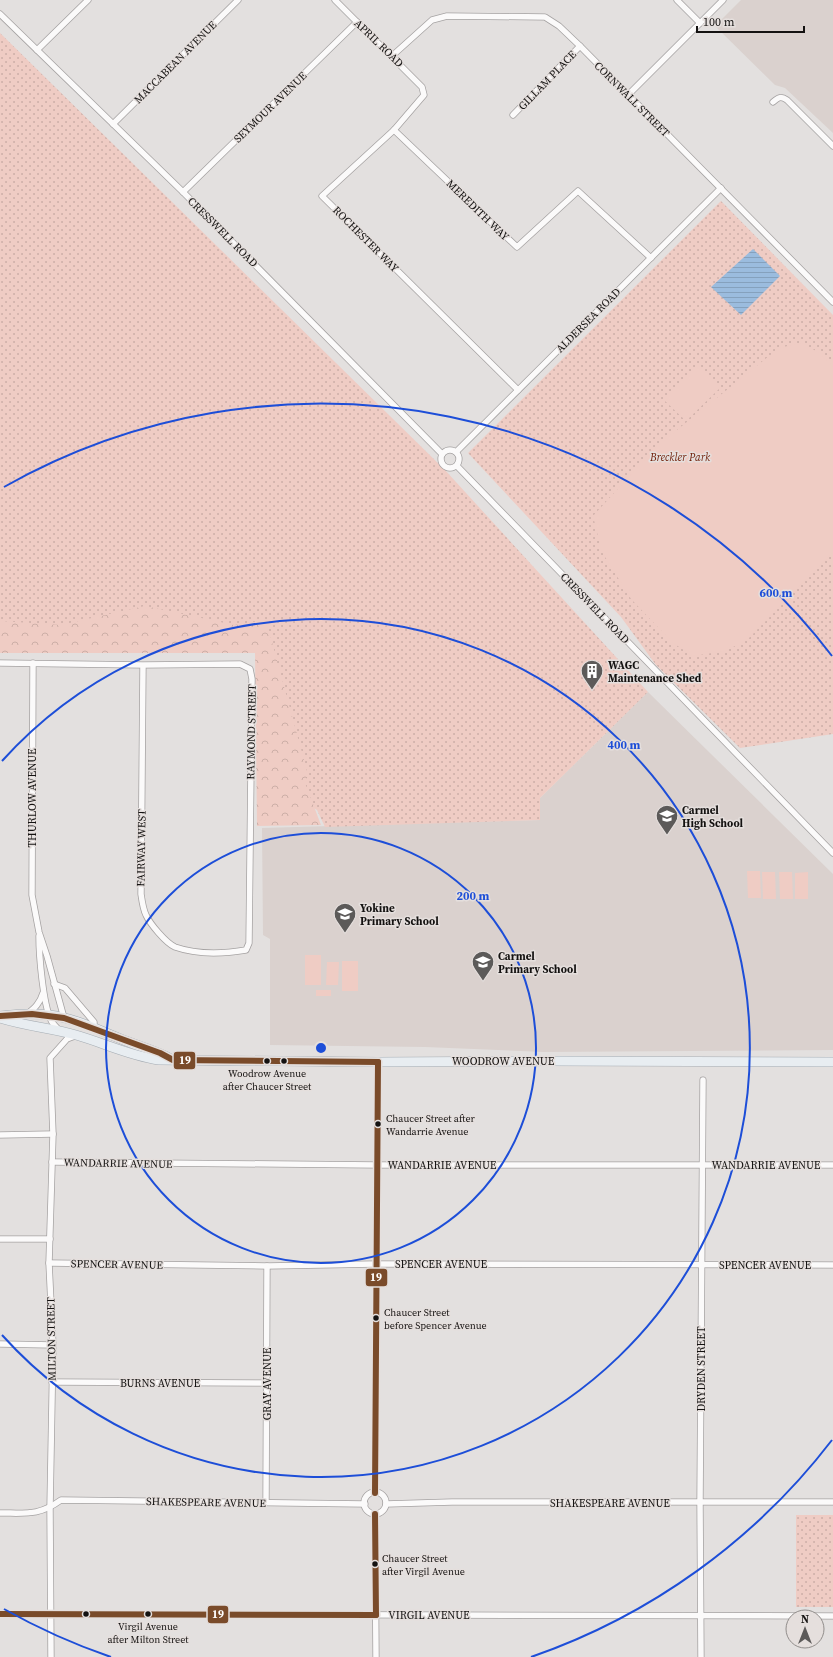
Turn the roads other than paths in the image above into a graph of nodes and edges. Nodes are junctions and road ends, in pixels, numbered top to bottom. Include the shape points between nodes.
1 (88, 0) edge
2 (238, 0) edge
3 (335, 0) edge
4 (677, 0) edge
5 (723, 0) edge
6 (0, 14) edge
7 (357, 22) junction
8 (700, 23) junction
9 (580, 46) junction
10 (37, 50) junction
11 (392, 56) junction
12 (422, 87) joint
13 (628, 95) junction
14 (773, 102) dead end
15 (513, 115) dead end
16 (113, 124) junction
17 (394, 130) junction
18 (833, 146) edge
19 (721, 188) junction
20 (183, 192) junction
21 (651, 258) junction
22 (833, 302) edge
23 (518, 390) junction
24 (456, 452) junction
25 (442, 454) junction
26 (456, 466) junction
27 (0, 663) edge
28 (33, 663) junction
29 (143, 665) junction
30 (833, 853) edge
31 (39, 932) junction
32 (246, 950) joint
33 (54, 984) junction
34 (44, 990) junction
35 (27, 1014) junction
36 (50, 1015) junction
37 (0, 1017) edge
38 (64, 1018) junction
39 (94, 1028) junction
40 (60, 1031) junction
41 (77, 1035) junction
42 (173, 1060) junction
43 (378, 1062) junction
44 (833, 1062) edge
45 (703, 1080) dead end
46 (0, 1134) edge
47 (53, 1134) junction
48 (52, 1162) junction
49 (377, 1165) junction
50 (702, 1165) junction
51 (833, 1166) edge
52 (0, 1240) edge
53 (50, 1240) junction
54 (49, 1263) junction
55 (375, 1264) junction
56 (701, 1264) junction
57 (833, 1265) edge
58 (268, 1266) junction
59 (0, 1344) edge
60 (53, 1345) junction
61 (52, 1382) junction
62 (267, 1383) junction
63 (375, 1493) junction
64 (266, 1502) junction
65 (700, 1502) junction
66 (833, 1502) edge
67 (364, 1504) junction
68 (386, 1504) junction
69 (50, 1508) junction
70 (0, 1513) edge
71 (375, 1514) junction
72 (0, 1614) edge
73 (50, 1614) junction
74 (376, 1615) junction
75 (700, 1615) junction
76 (833, 1616) edge
77 (51, 1657) edge
78 (376, 1657) edge
79 (701, 1657) edge

1 - 10 street
2 - 16 street, MACCABEAN AVENUE
3 - 7 street, APRIL ROAD
4 - 8 street
5 - 8 street
6 - 10 street, CRESSWELL ROAD
7 - 11 street, APRIL ROAD
7 - 20 street, SEYMOUR AVENUE
8 - 13 street
9 - 11 street, CORNWALL STREET via 560,26 545,17 447,16 432,20
9 - 13 street, CORNWALL STREET
9 - 15 street, GILLAM PLACE
10 - 16 street, CRESSWELL ROAD
11 - 12 street, APRIL ROAD
12 - 17 street, ROCHESTER WAY via 424,95
13 - 19 street, CORNWALL STREET
14 - 18 street via 783,97
16 - 20 street, CRESSWELL ROAD
17 - 21 street, MEREDITH WAY via 516,248 578,191
17 - 23 street, ROCHESTER WAY via 322,196
19 - 21 street, ALDERSEA ROAD
19 - 22 street, CORNWALL STREET
20 - 25 street, CRESSWELL ROAD
21 - 23 street, ALDERSEA ROAD
23 - 24 street, ALDERSEA ROAD
24 - 25 street via 448,450
24 - 26 street via 459,457
25 - 26 street, CRESSWELL ROAD via 440,460 444,466 450,469
26 - 30 street, CRESSWELL ROAD
27 - 28 street, RAYMOND STREET
28 - 29 street, RAYMOND STREET
28 - 31 street, THURLOW AVENUE via 32,895
29 - 32 street, FAIRWAY WEST via 141,894 146,915 157,931 174,946 201,953
29 - 32 street, RAYMOND STREET via 240,664 250,669 252,679 249,943
31 - 33 street, THURLOW AVENUE
31 - 34 street, THURLOW AVENUE
33 - 38 street, THURLOW AVENUE
33 - 39 street via 65,988 94,1022
34 - 35 street via 37,1007
34 - 36 street, THURLOW AVENUE
35 - 36 main road, WOODROW AVENUE
35 - 37 main road, WOODROW AVENUE
36 - 38 main road, WOODROW AVENUE
36 - 40 street, THURLOW AVENUE via 51,1021
37 - 40 main road, WOODROW AVENUE via 18,1024
38 - 39 main road, WOODROW AVENUE
39 - 42 main road, WOODROW AVENUE
40 - 41 main road, WOODROW AVENUE
41 - 42 main road, WOODROW AVENUE via 148,1059
41 - 47 street, MILTON STREET via 67,1039 50,1058
42 - 43 main road, WOODROW AVENUE
43 - 44 main road, WOODROW AVENUE
43 - 49 street
45 - 50 street, DRYDEN STREET
46 - 47 street
47 - 48 street, MILTON STREET
48 - 49 street, WANDARRIE AVENUE
48 - 53 street, MILTON STREET
49 - 50 street, WANDARRIE AVENUE
49 - 55 street
50 - 51 street, WANDARRIE AVENUE
50 - 56 street, DRYDEN STREET
52 - 53 street
53 - 54 street, MILTON STREET
54 - 58 street, SPENCER AVENUE
54 - 60 street, MILTON STREET
55 - 56 street, SPENCER AVENUE
55 - 58 street, SPENCER AVENUE
55 - 63 street
56 - 57 street, SPENCER AVENUE
56 - 65 street, DRYDEN STREET
58 - 62 street, GRAY AVENUE
59 - 60 street
60 - 61 street, MILTON STREET
61 - 62 street, BURNS AVENUE
61 - 69 street, MILTON STREET
62 - 64 street, GRAY AVENUE
63 - 67 street via 366,1498
63 - 68 street via 381,1494
64 - 67 street, SHAKESPEARE AVENUE
64 - 69 street, SHAKESPEARE AVENUE via 61,1500
65 - 66 street, SHAKESPEARE AVENUE
65 - 68 street, SHAKESPEARE AVENUE
65 - 75 street, DRYDEN STREET
67 - 71 street via 370,1513
68 - 71 street via 380,1513
69 - 70 street, SHAKESPEARE AVENUE via 35,1513
69 - 73 street, MILTON STREET
71 - 74 street
72 - 73 street, VIRGIL AVENUE
73 - 74 street, VIRGIL AVENUE
73 - 77 street, MILTON STREET
74 - 75 street, VIRGIL AVENUE
74 - 78 street
75 - 76 street, VIRGIL AVENUE
75 - 79 street, DRYDEN STREET

